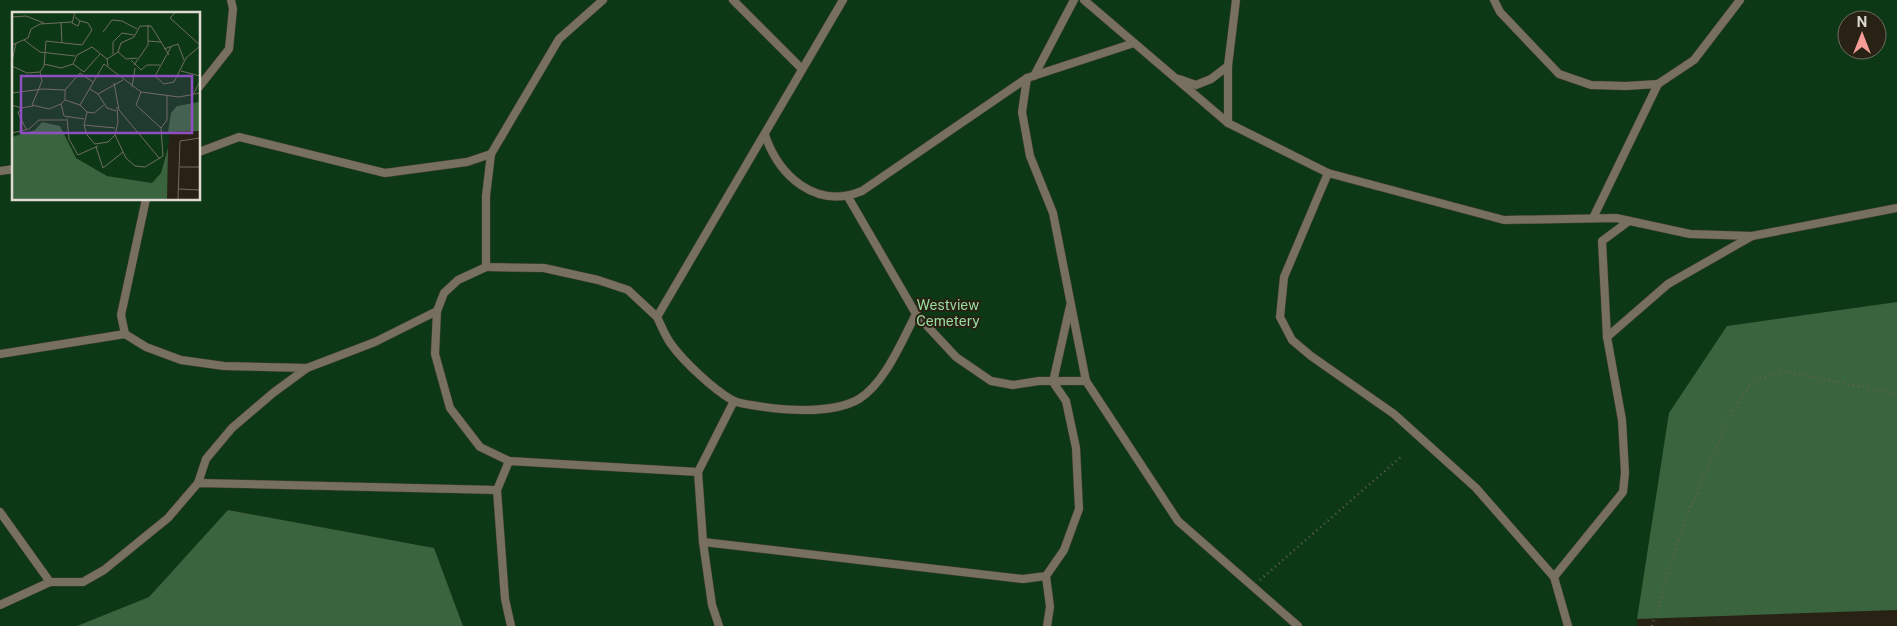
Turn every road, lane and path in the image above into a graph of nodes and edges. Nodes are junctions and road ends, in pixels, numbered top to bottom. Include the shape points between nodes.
1 (231, 0) edge
2 (603, 0) edge
3 (733, 0) edge
4 (842, 0) edge
5 (1074, 0) edge
6 (1084, 0) edge
7 (1236, 0) edge
8 (1494, 0) edge
9 (1740, 0) edge
10 (1134, 43) junction
11 (1228, 66) junction
12 (802, 69) junction
13 (1031, 77) junction
14 (1175, 78) junction
15 (1658, 84) junction
16 (200, 86) edge
17 (1228, 123) junction
18 (765, 135) junction
19 (200, 152) edge
20 (491, 154) junction
21 (1328, 173) junction
22 (848, 197) junction
23 (146, 200) edge
24 (1897, 208) edge
25 (1593, 218) junction
26 (1629, 221) junction
27 (1752, 236) junction
28 (486, 267) junction
29 (1071, 302) junction
30 (437, 310) junction
31 (916, 314) junction
32 (657, 317) junction
33 (125, 334) junction
34 (1607, 337) junction
35 (0, 354) edge
36 (307, 368) junction
37 (1086, 381) junction
38 (1053, 382) junction
39 (1897, 394) edge
40 (734, 401) junction
41 (1402, 456) dead end
42 (509, 461) junction
43 (698, 472) junction
44 (198, 483) junction
45 (497, 490) junction
46 (0, 512) edge
47 (703, 542) junction
48 (1046, 576) junction
49 (1554, 577) junction
50 (50, 582) junction
51 (1254, 586) junction
52 (0, 605) edge
53 (511, 626) edge
54 (719, 626) edge
55 (1047, 626) edge
56 (1298, 626) edge
57 (1568, 626) edge
58 (1652, 626) edge

1 - 16 lane via 229,48
2 - 20 lane via 559,38
3 - 12 lane
4 - 12 lane
5 - 13 lane
6 - 10 lane
7 - 11 lane
8 - 15 lane via 1500,12 1559,74 1591,85
9 - 15 lane via 1694,60
10 - 13 lane
10 - 14 lane
11 - 14 lane via 1196,85
11 - 17 lane
12 - 18 lane
13 - 22 lane via 862,191
13 - 29 lane via 1022,112 1030,156 1053,213
14 - 17 lane
15 - 25 lane
17 - 21 lane
18 - 22 lane via 770,150 798,184 812,192
18 - 32 lane
19 - 20 lane via 239,137 385,173 467,162
20 - 28 lane via 486,196
21 - 25 lane via 1504,220
21 - 49 lane via 1284,277 1280,317 1292,340 1394,414 1476,488
22 - 31 lane
23 - 33 lane via 121,315
24 - 27 lane
25 - 26 lane
26 - 27 lane via 1690,234
26 - 34 lane via 1602,241
27 - 34 lane via 1668,284
28 - 30 lane via 458,280 444,293
28 - 32 lane via 544,268 598,280 628,290
29 - 37 lane
29 - 38 lane
30 - 36 lane via 375,342
30 - 42 lane via 435,354 450,408 480,447
31 - 38 lane via 956,357 991,381 1013,385
31 - 40 lane via 891,362 860,399 845,405 805,411
32 - 40 lane via 670,343 700,375
33 - 35 lane
33 - 36 lane via 146,347 181,360 224,366
34 - 49 lane via 1622,420 1623,492
36 - 44 lane via 232,428 206,460
37 - 38 lane
37 - 51 lane via 1178,521
38 - 48 lane via 1066,401 1076,448 1079,509 1064,550
39 - 58 path via 1790,372 1753,379 1728,420 1685,520
40 - 43 lane
41 - 51 path
42 - 43 lane
42 - 45 lane
43 - 47 lane
44 - 45 lane
44 - 50 lane via 168,518 104,570 83,582
45 - 53 lane via 505,599
46 - 50 lane
47 - 48 lane via 1023,578
47 - 54 lane via 712,605
48 - 55 lane via 1050,607
49 - 57 lane
50 - 52 lane
51 - 56 lane

